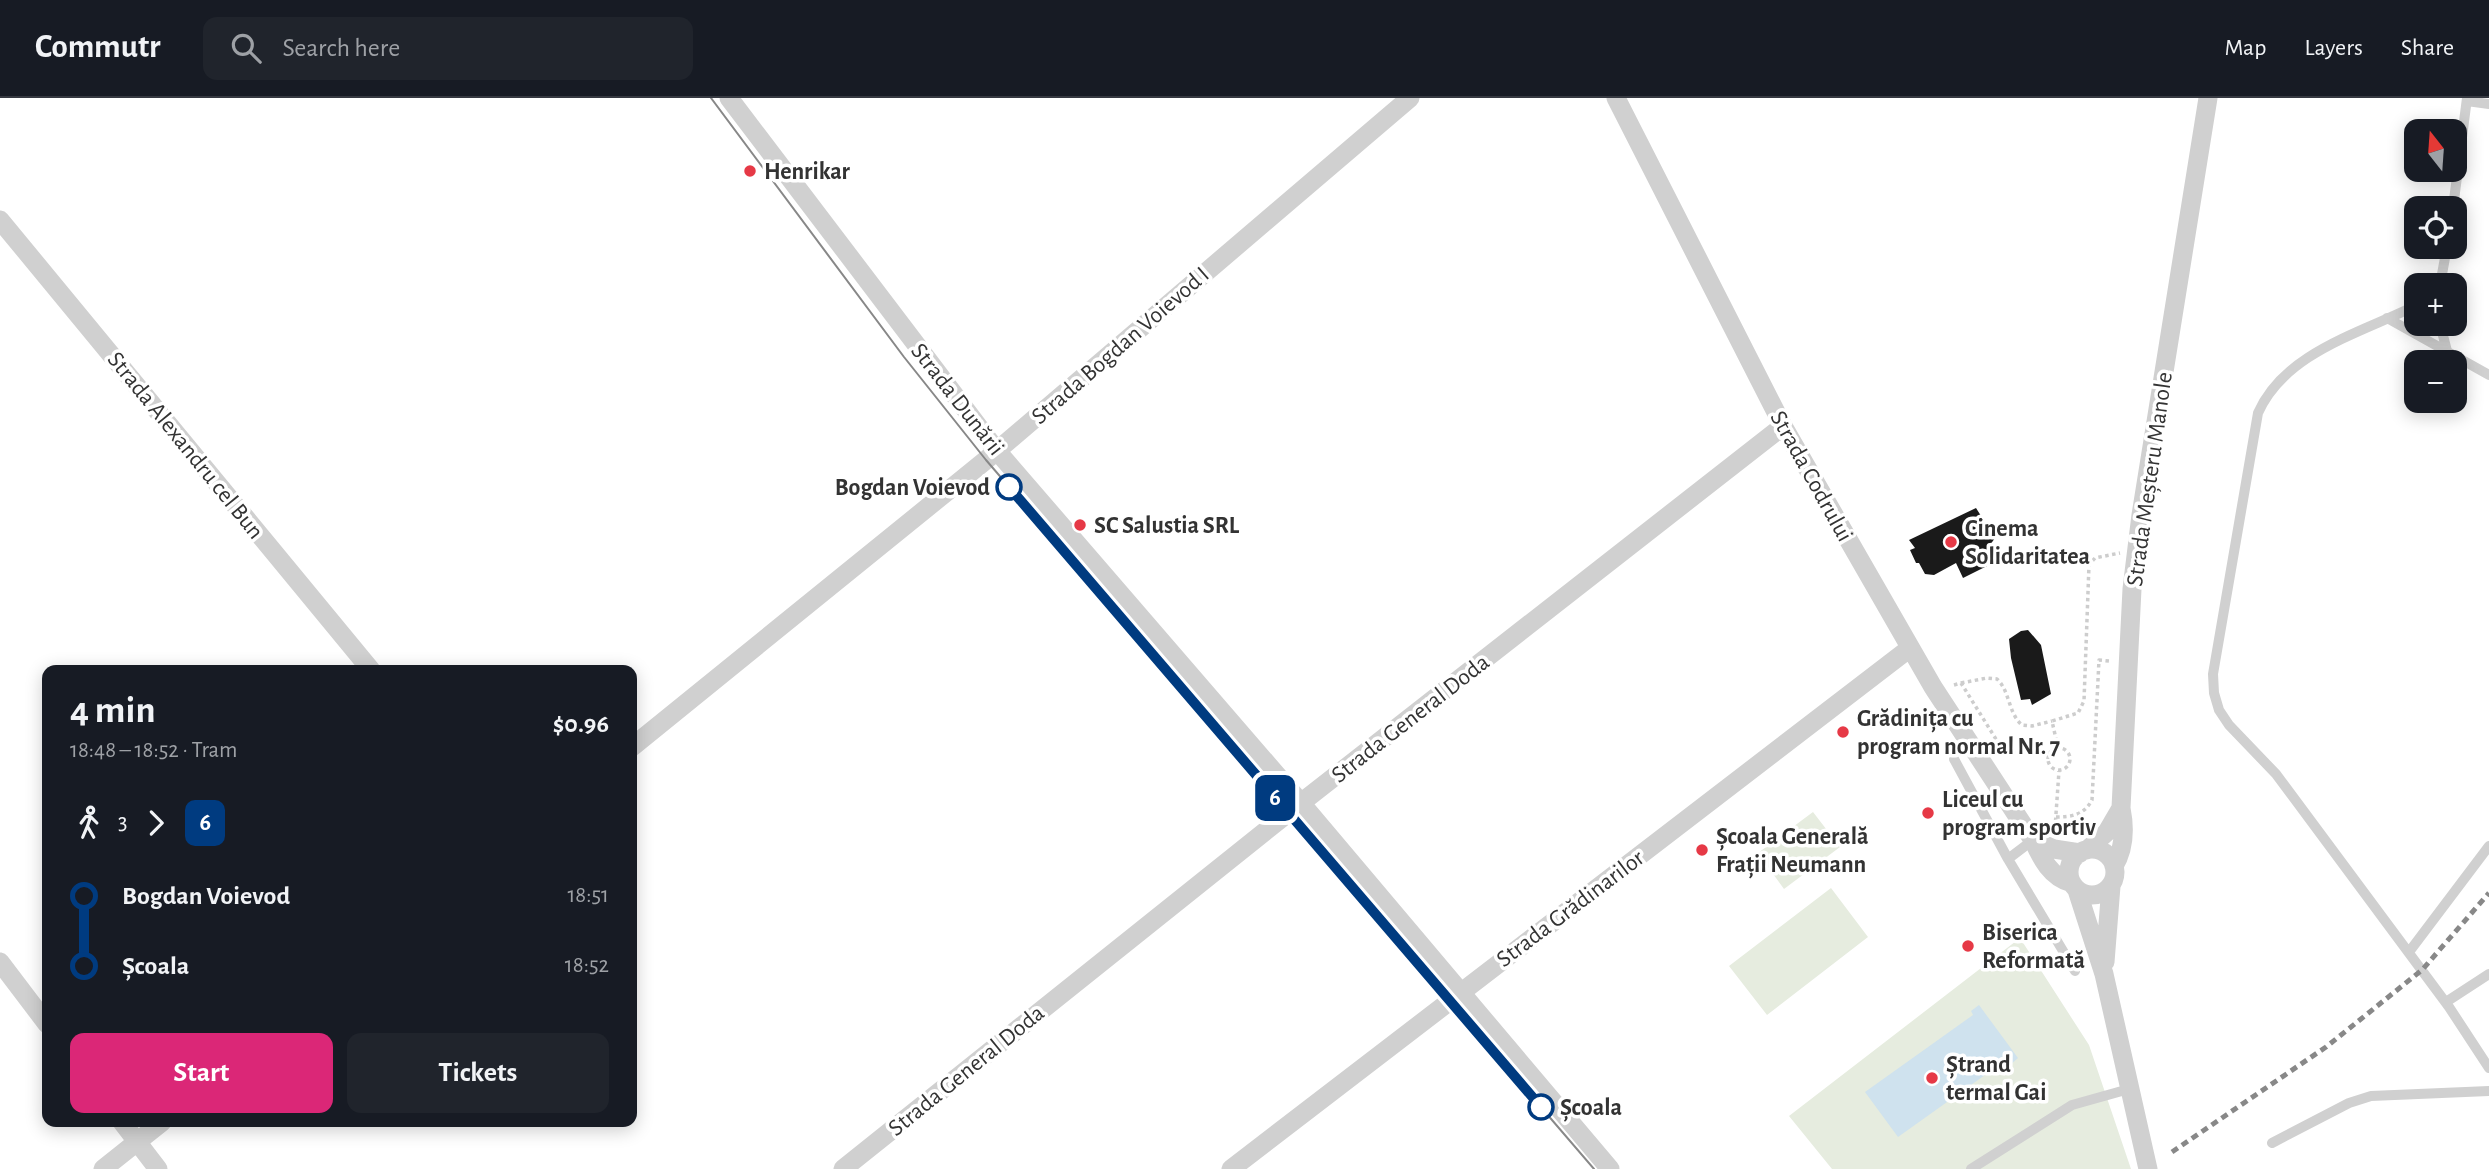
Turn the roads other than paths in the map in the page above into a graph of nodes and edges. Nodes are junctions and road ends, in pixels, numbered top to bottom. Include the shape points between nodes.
1 (729, 98) edge
2 (1410, 98) edge
3 (1616, 98) edge
4 (2208, 98) edge
5 (2467, 100) edge
6 (2489, 104) edge
7 (2455, 196) edge
8 (0, 220) edge
9 (2404, 310) edge
10 (2387, 318) junction
11 (2444, 350) edge
12 (2467, 363) edge
13 (2489, 375) edge
14 (1783, 426) junction
15 (997, 451) junction
16 (1910, 648) junction
17 (367, 665) edge
18 (637, 743) edge
19 (1954, 759) dead end
20 (1301, 803) junction
21 (2122, 808) junction
22 (2033, 840) junction
23 (2489, 846) edge
24 (2083, 852) junction
25 (2008, 859) junction
26 (2114, 866) junction
27 (2074, 886) junction
28 (2111, 886) junction
29 (2409, 952) junction
30 (0, 962) edge
31 (2075, 971) dead end
32 (2104, 974) junction
33 (2489, 974) edge
34 (1461, 992) junction
35 (2446, 1002) junction
36 (42, 1017) edge
37 (2489, 1068) edge
38 (2129, 1090) junction
39 (2489, 1091) edge
40 (126, 1127) edge
41 (156, 1127) edge
42 (137, 1142) junction
43 (2272, 1143) dead end
44 (103, 1169) edge
45 (158, 1169) edge
46 (843, 1169) edge
47 (1231, 1169) edge
48 (1610, 1169) edge
49 (1971, 1169) edge
50 (2148, 1169) edge

1 - 15 street, Strada Dunării
2 - 15 street, Strada Bogdan Voievod I
3 - 14 street, Strada Codrului
4 - 21 street, Strada Meșteru Manole via 2136,551
5 - 6 lane
5 - 7 lane
8 - 17 street, Strada Alexandru cel Bun
9 - 10 lane
10 - 11 lane
10 - 29 lane via 2309,357 2280,378 2266,396 2258,413 2213,674 2219,710 2229,725 2276,774
12 - 13 lane
14 - 16 street, Strada Codrului
14 - 20 street, Strada General Doda
15 - 18 street, Strada Bogdan Voievod I
15 - 20 street, Strada Dunării
16 - 22 street, Strada Codrului
16 - 34 street, Strada Grădinarilor
19 - 25 lane
20 - 34 street, Strada Dunării
20 - 46 street, Strada General Doda
21 - 24 street via 2108,831
21 - 26 street, Strada Meșteru Manole via 2123,837
22 - 24 street via 2054,849
22 - 25 lane
22 - 27 street, Strada Codrului via 2052,872
23 - 29 lane
24 - 26 street via 2104,853
24 - 27 street via 2070,867
25 - 31 lane
26 - 28 street
27 - 28 street via 2093,895
27 - 32 street
28 - 32 street
29 - 35 lane
30 - 36 street
32 - 38 street
33 - 35 lane
34 - 47 street, Strada Grădinarilor
34 - 48 street, Strada Dunării
35 - 37 lane
38 - 49 lane via 2072,1105
38 - 50 street
39 - 43 lane via 2371,1096
40 - 42 street
41 - 42 street
42 - 44 street
42 - 45 street

